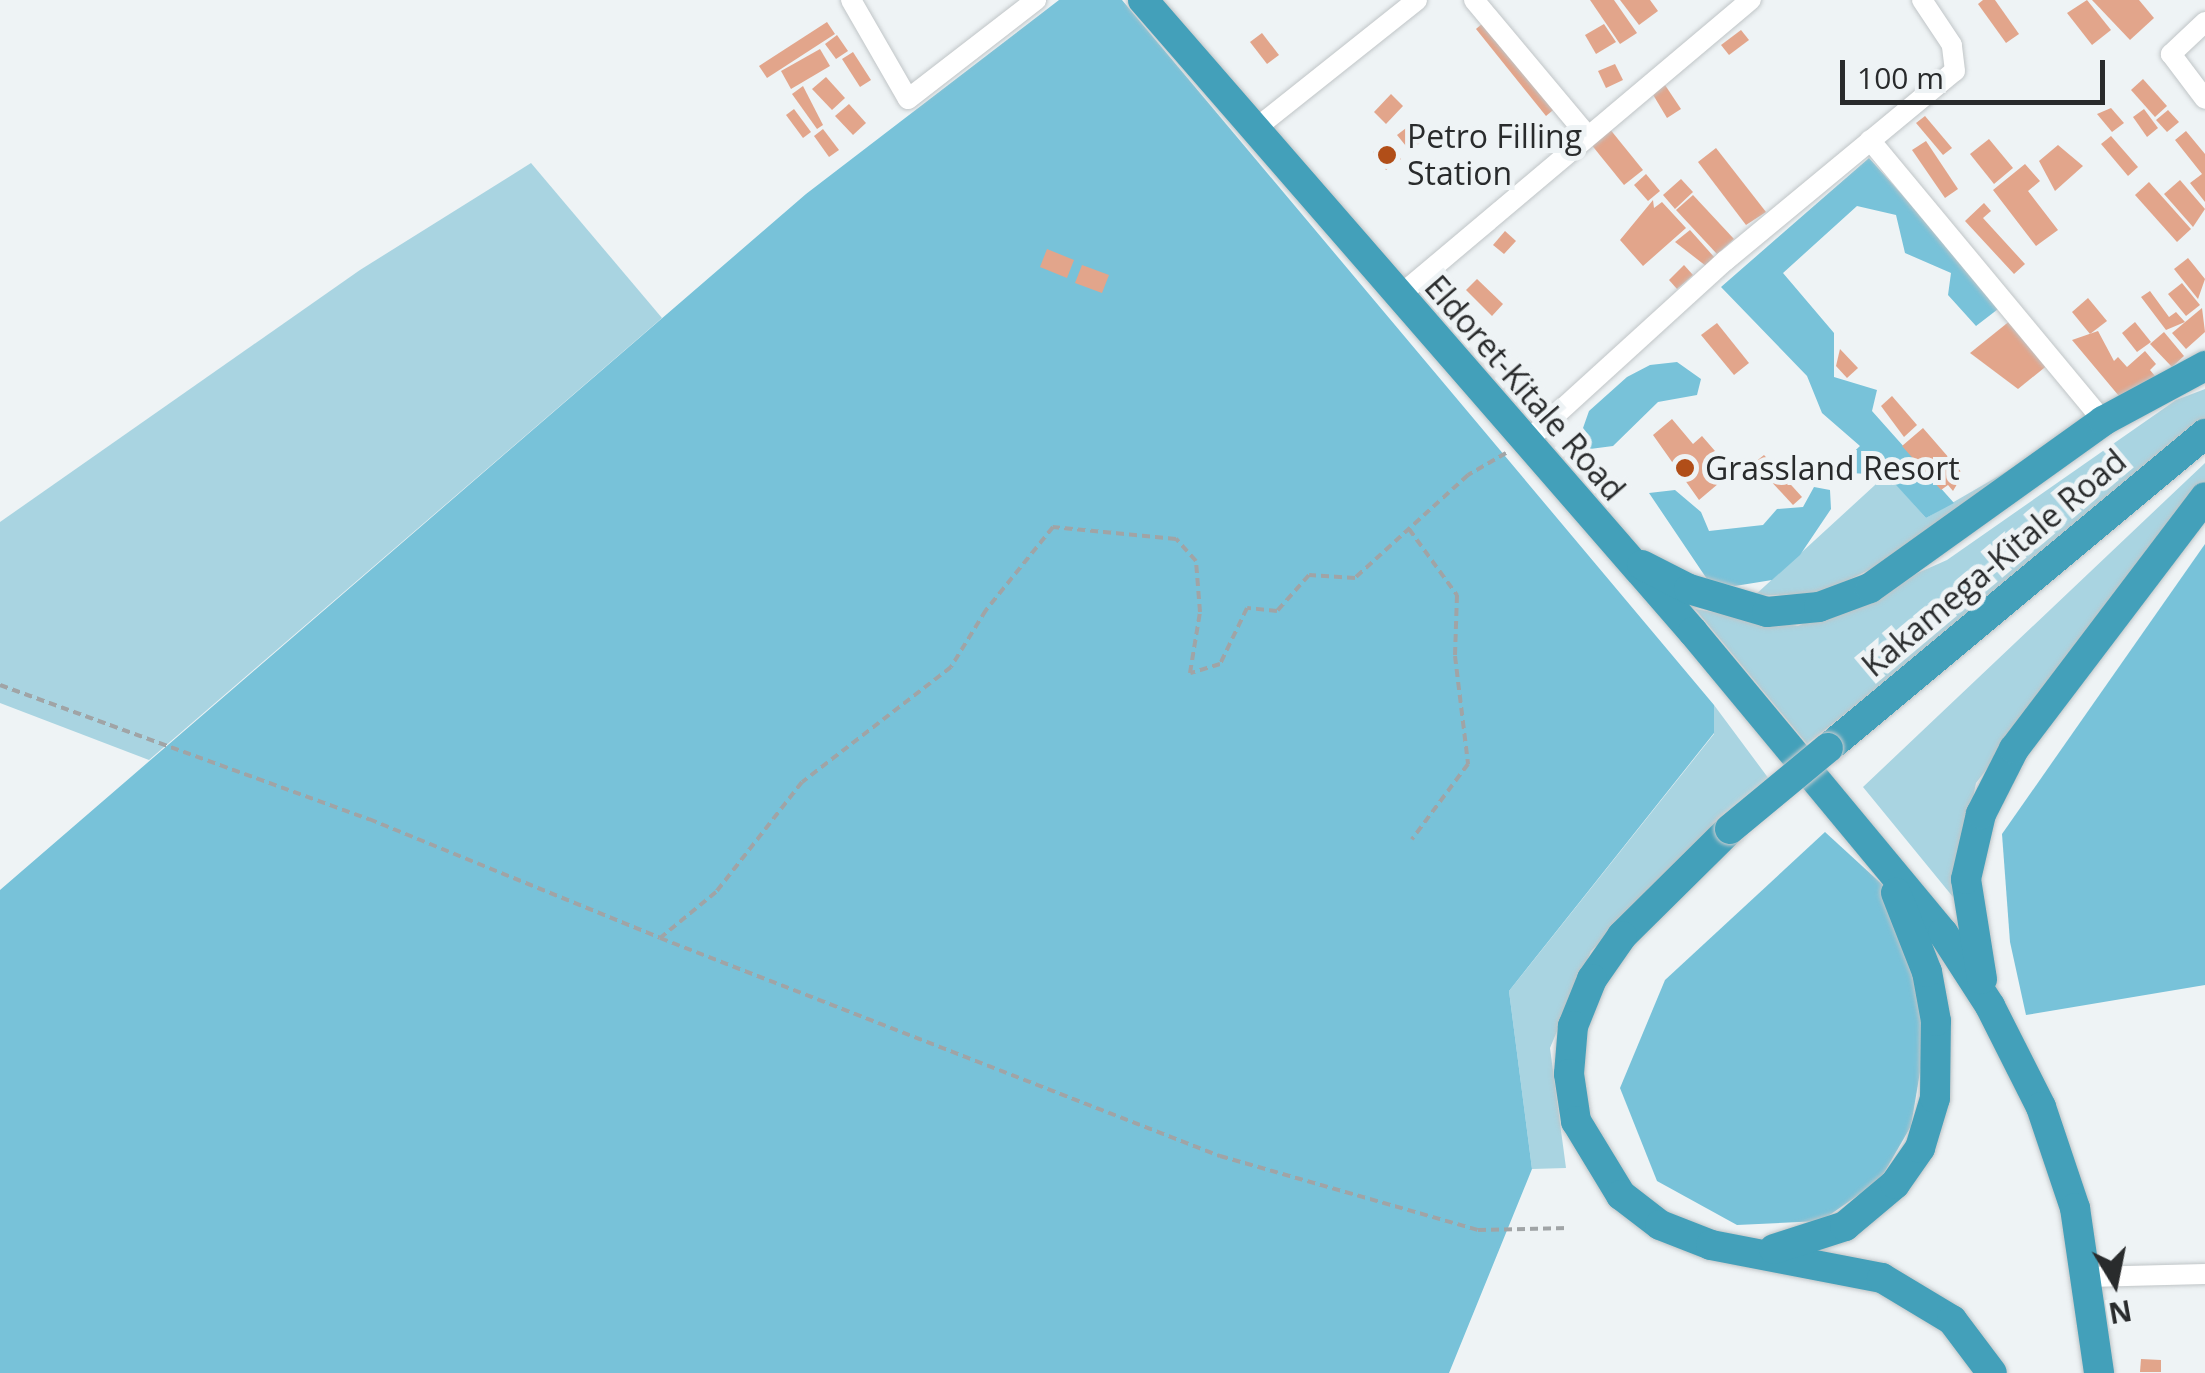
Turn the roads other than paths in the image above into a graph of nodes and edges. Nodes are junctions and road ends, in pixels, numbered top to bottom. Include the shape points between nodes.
1 (851, 0) edge
2 (1036, 0) edge
3 (1143, 0) edge
4 (1418, 0) edge
5 (1474, 0) edge
6 (1750, 0) edge
7 (1922, 0) edge
8 (2205, 22) edge
9 (2205, 99) edge
10 (1255, 129) junction
11 (1587, 135) junction
12 (1870, 140) junction
13 (1399, 296) junction
14 (2205, 366) edge
15 (2104, 421) junction
16 (2205, 434) edge
17 (1527, 440) junction
18 (2205, 497) edge
19 (1626, 557) junction
20 (1855, 821) junction
21 (1990, 1006) junction
22 (1753, 1252) junction
23 (2205, 1274) edge
24 (2088, 1277) junction
25 (1992, 1373) edge
26 (2099, 1373) edge

1 - 2 street via 908,99
3 - 10 highway, Eldoret-Kitale Road
4 - 10 street
5 - 11 street
6 - 11 street
7 - 12 street via 1952,45 1955,71
8 - 9 street via 2171,54
10 - 13 highway, Eldoret-Kitale Road
11 - 13 street
12 - 15 street
12 - 17 street
13 - 17 highway, Eldoret-Kitale Road
14 - 15 highway
15 - 19 highway via 1870,588 1819,607 1767,612 1689,588
16 - 22 highway, Kakamega-Kitale Road, bridge via 1730,830 1622,936 1592,980 1573,1026 1569,1074 1576,1121 1620,1194 1660,1224
17 - 19 highway, Eldoret-Kitale Road
18 - 21 highway via 2014,749 1981,814 1966,879 1972,943
19 - 20 highway, Eldoret-Kitale Road
20 - 21 highway via 1943,933
20 - 22 highway via 1889,880 1927,972 1939,1060 1935,1098 1920,1148 1873,1206 1822,1238
21 - 24 highway via 2041,1106 2075,1208
22 - 25 highway via 1866,1274 1921,1297 1952,1320
23 - 24 street
24 - 26 highway

